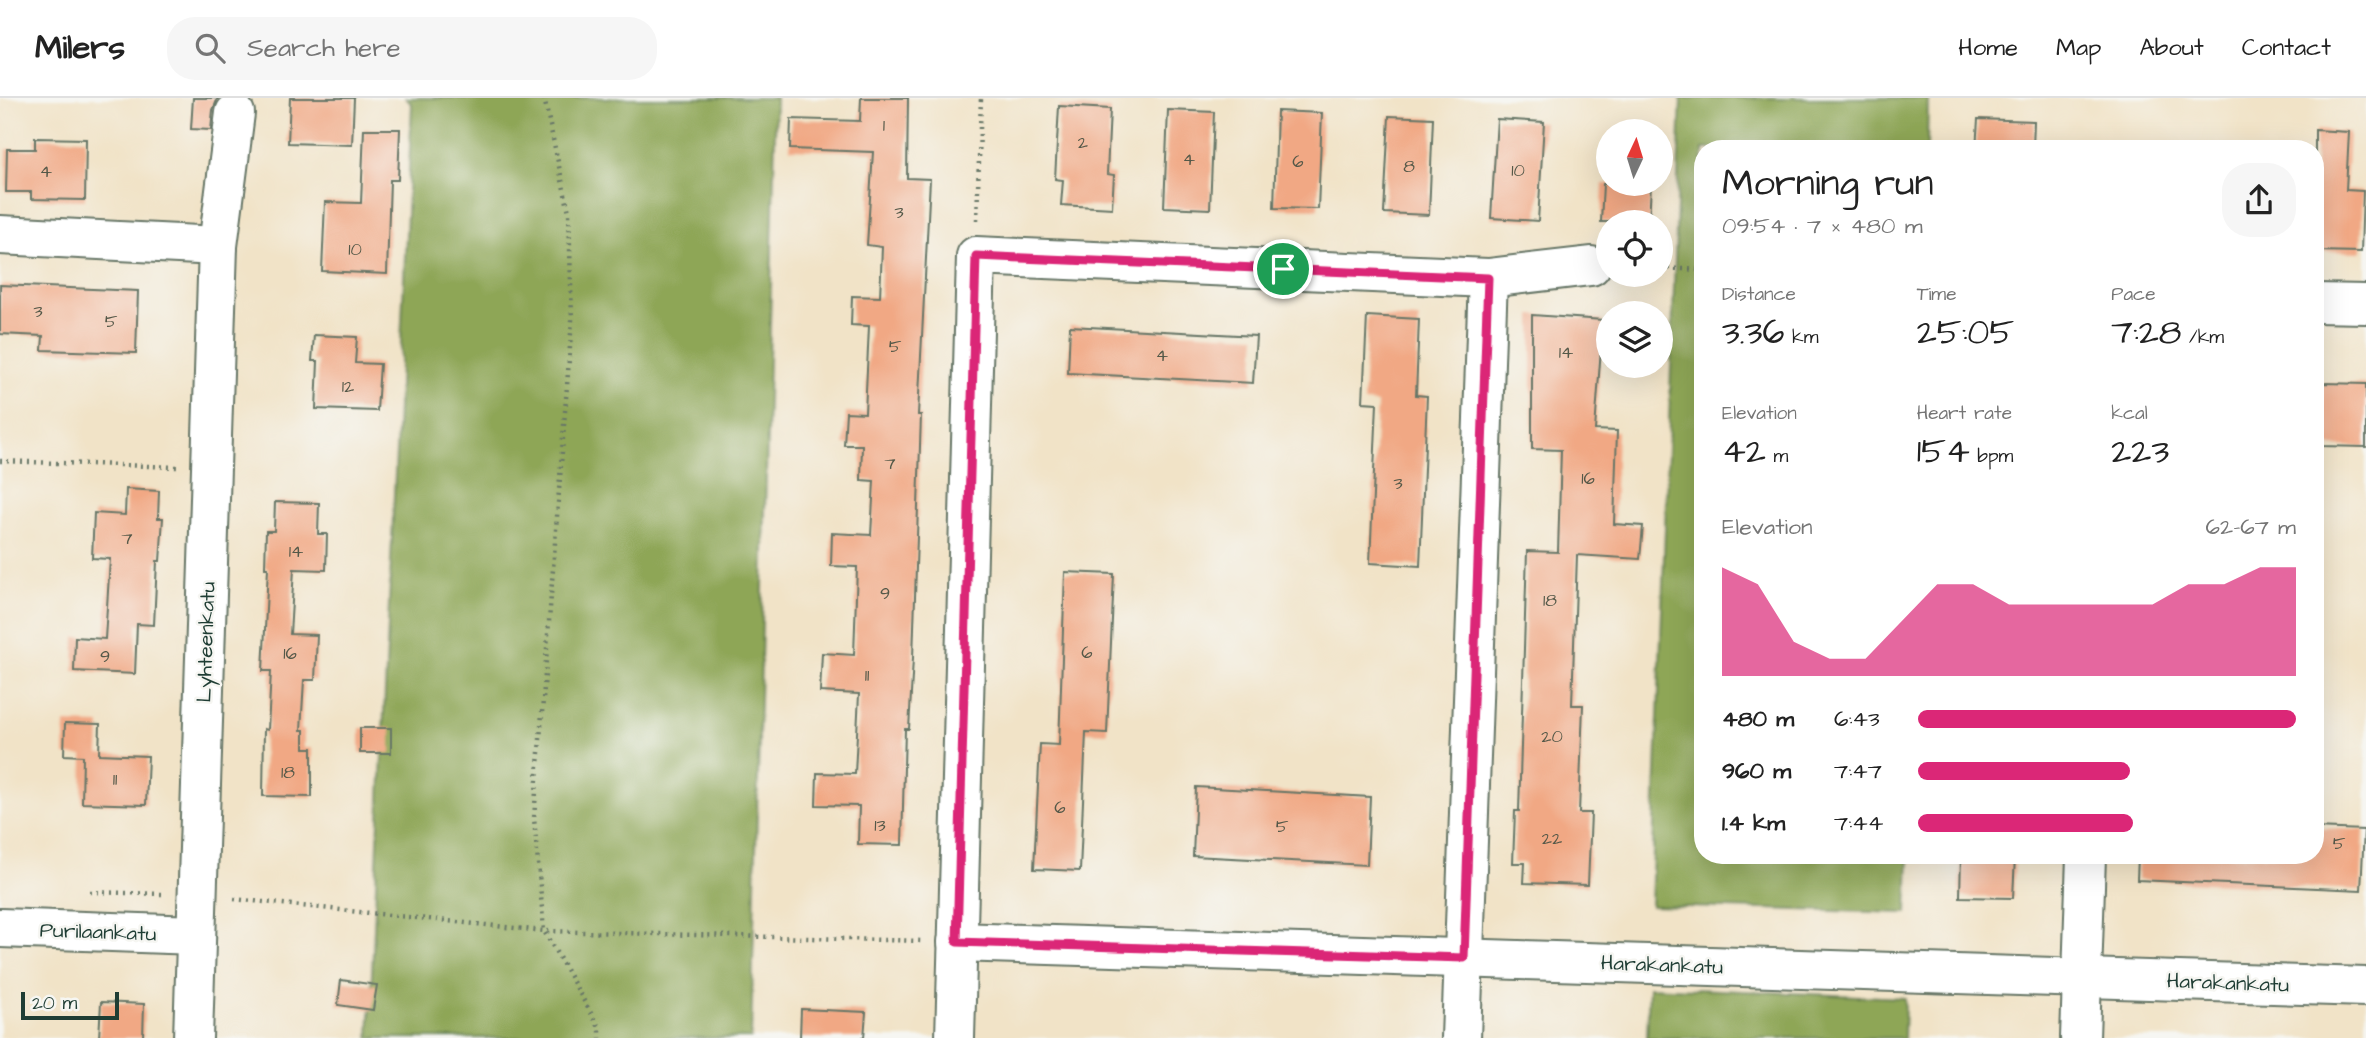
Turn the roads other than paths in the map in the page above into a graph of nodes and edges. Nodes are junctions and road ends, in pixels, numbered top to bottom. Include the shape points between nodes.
1 (235, 113) dead end
2 (0, 235) edge
3 (218, 246) junction
4 (1591, 266) dead end
5 (1488, 278) junction
6 (2324, 303) edge
7 (2366, 304) edge
8 (2086, 864) edge
9 (0, 928) edge
10 (196, 935) junction
11 (957, 942) junction
12 (1464, 958) junction
13 (2082, 978) junction
14 (2366, 987) edge
15 (193, 1038) edge
16 (955, 1038) edge
17 (1461, 1038) edge
18 (2080, 1038) edge

1 - 3 street, Lyhteenkatu
2 - 3 street
3 - 10 street, Lyhteenkatu
4 - 5 street
5 - 11 street via 976,256
5 - 12 street
6 - 7 street
8 - 13 street
9 - 10 street, Purilaankatu
10 - 15 street, Lyhteenkatu
11 - 12 street, Harakankatu
11 - 16 street
12 - 13 street, Harakankatu
12 - 17 street
13 - 14 street, Harakankatu
13 - 18 street

